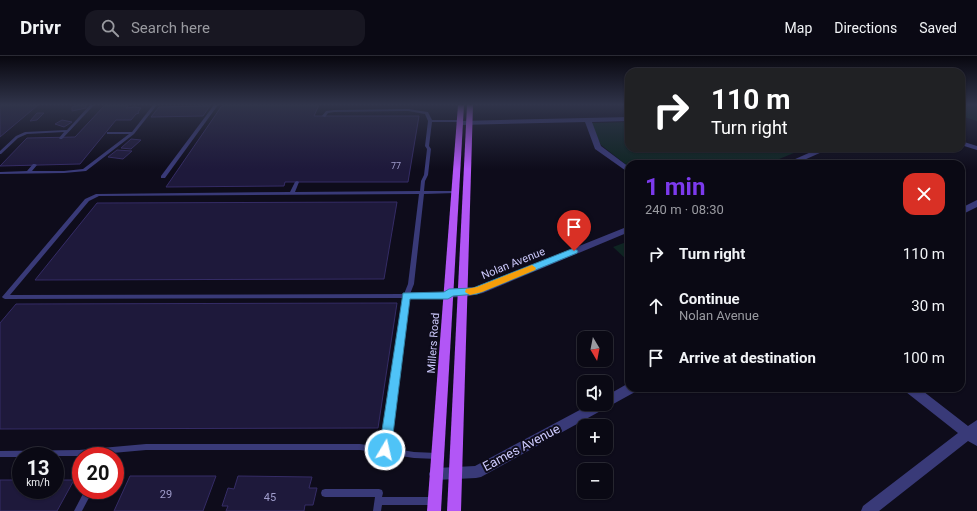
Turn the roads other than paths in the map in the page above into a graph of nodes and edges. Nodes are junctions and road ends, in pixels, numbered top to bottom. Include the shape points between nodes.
1 (72, 126) edge
2 (139, 126) edge
3 (200, 126) edge
4 (429, 126) edge
5 (463, 126) edge
6 (463, 126) edge
7 (590, 126) edge
8 (68, 130) junction
9 (133, 133) junction
10 (108, 134) dead end
11 (61, 138) dead end
12 (965, 144) edge
13 (977, 148) edge
14 (817, 152) edge
15 (0, 153) edge
16 (798, 160) edge
17 (35, 165) dead end
18 (625, 168) edge
19 (28, 172) junction
20 (0, 173) edge
21 (163, 177) dead end
22 (296, 182) dead end
23 (422, 192) junction
24 (455, 192) junction
25 (292, 193) junction
26 (977, 203) edge
27 (965, 210) edge
28 (625, 231) edge
29 (462, 293) junction
30 (449, 294) junction
31 (406, 296) junction
32 (625, 391) edge
33 (916, 392) edge
34 (613, 398) edge
35 (589, 411) edge
36 (974, 433) edge
37 (385, 450) junction
38 (124, 451) edge
39 (72, 453) edge
40 (0, 454) edge
41 (437, 456) junction
42 (456, 473) junction
43 (436, 474) junction
44 (325, 493) dead end
45 (84, 499) edge
46 (378, 501) junction
47 (434, 506) edge
48 (78, 511) edge
49 (377, 511) edge
50 (454, 511) edge
51 (868, 511) edge

1 - 8 lane
2 - 9 lane
3 - 21 lane
4 - 23 lane via 427,146 429,149
5 - 24 main road, Millers Road
6 - 29 main road, Millers Road
7 - 18 street via 598,146
8 - 11 lane
8 - 15 lane via 26,133 17,137
9 - 10 lane
9 - 19 lane via 84,170
12 - 13 street
14 - 16 street
17 - 19 lane
19 - 20 lane
22 - 25 lane
23 - 24 lane
23 - 25 lane
23 - 31 lane via 411,284
24 - 30 main road, Millers Road
25 - 31 lane via 93,196 5,297
26 - 27 street
28 - 29 street, Nolan Avenue via 479,290
29 - 30 street, Nolan Avenue
29 - 42 main road, Millers Road
30 - 31 lane
30 - 41 main road, Millers Road
31 - 37 lane
32 - 34 street
33 - 36 street
35 - 42 street, Eames Avenue via 476,472
36 - 51 street
37 - 38 lane via 353,447 146,448
37 - 41 lane
39 - 40 lane
41 - 43 main road, Millers Road
42 - 43 street, Eames Avenue
42 - 50 main road, Millers Road
43 - 47 main road, Millers Road
44 - 46 lane via 379,493
45 - 48 lane
46 - 47 lane
46 - 49 lane

